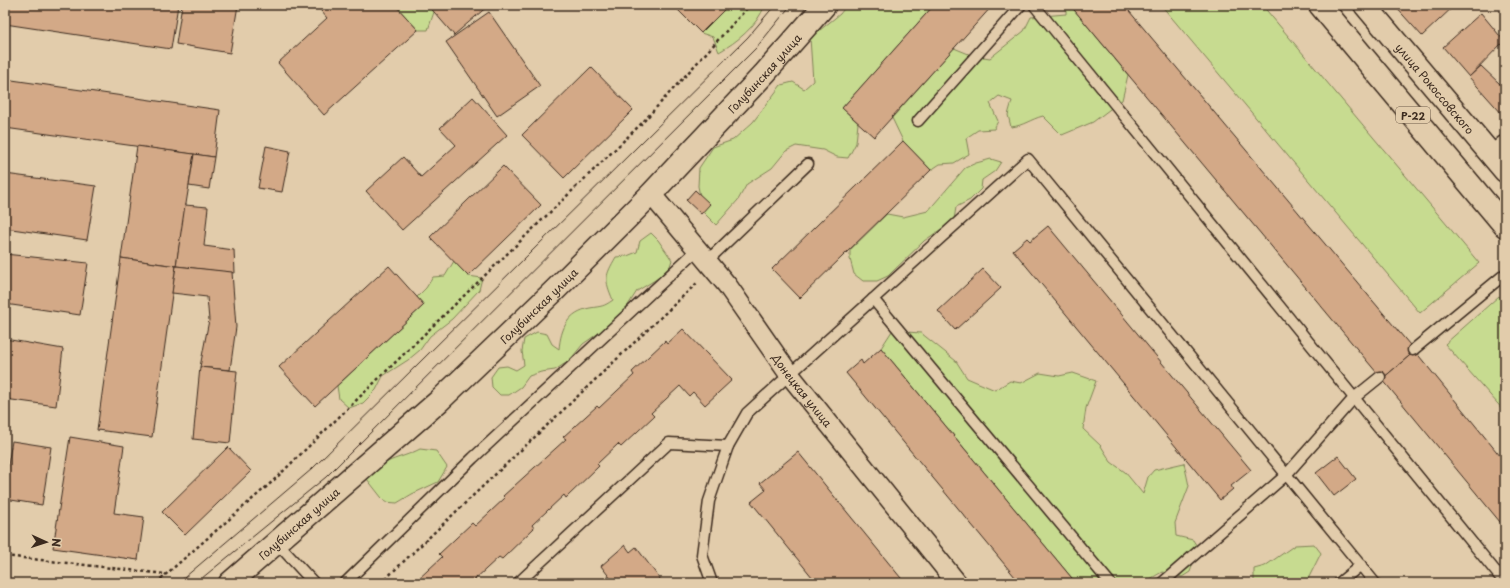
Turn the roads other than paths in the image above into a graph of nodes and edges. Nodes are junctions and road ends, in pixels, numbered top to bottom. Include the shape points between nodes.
1 (825, 5) edge
2 (1021, 5) edge
3 (1034, 5) edge
4 (1320, 5) edge
5 (1366, 5) edge
6 (918, 121) dead end
7 (1501, 157) edge
8 (808, 164) dead end
9 (651, 194) junction
10 (1505, 226) edge
11 (702, 255) junction
12 (1505, 274) edge
13 (873, 299) junction
14 (1413, 350) dead end
15 (789, 374) junction
16 (1380, 377) dead end
17 (1354, 398) junction
18 (728, 446) junction
19 (1286, 475) junction
20 (277, 543) junction
21 (1361, 566) junction
22 (230, 583) edge
23 (314, 583) edge
24 (345, 583) edge
25 (518, 583) edge
26 (712, 583) edge
27 (958, 583) edge
28 (1110, 583) edge
29 (1162, 583) edge
30 (1339, 583) edge
31 (1375, 583) edge
32 (1505, 583) edge

1 - 9 main road, Голубинская улица
2 - 6 lane
3 - 17 lane
4 - 10 main road, Р-22
5 - 7 main road, улица Рокоссовского / Р-22
8 - 11 lane
9 - 11 street, Донецкая улица
9 - 20 main road, Голубинская улица via 439,401
11 - 15 street, Донецкая улица via 727,285
11 - 24 lane via 473,458
12 - 14 lane
13 - 15 lane
13 - 19 lane via 1028,159
13 - 28 lane
15 - 18 lane via 747,413
15 - 27 street, Донецкая улица
16 - 17 lane
17 - 19 lane
17 - 32 lane
18 - 25 lane via 669,443
18 - 26 lane via 709,501 702,555
19 - 21 lane
19 - 29 lane
20 - 22 main road, Голубинская улица
20 - 23 lane
21 - 30 lane
21 - 31 lane

